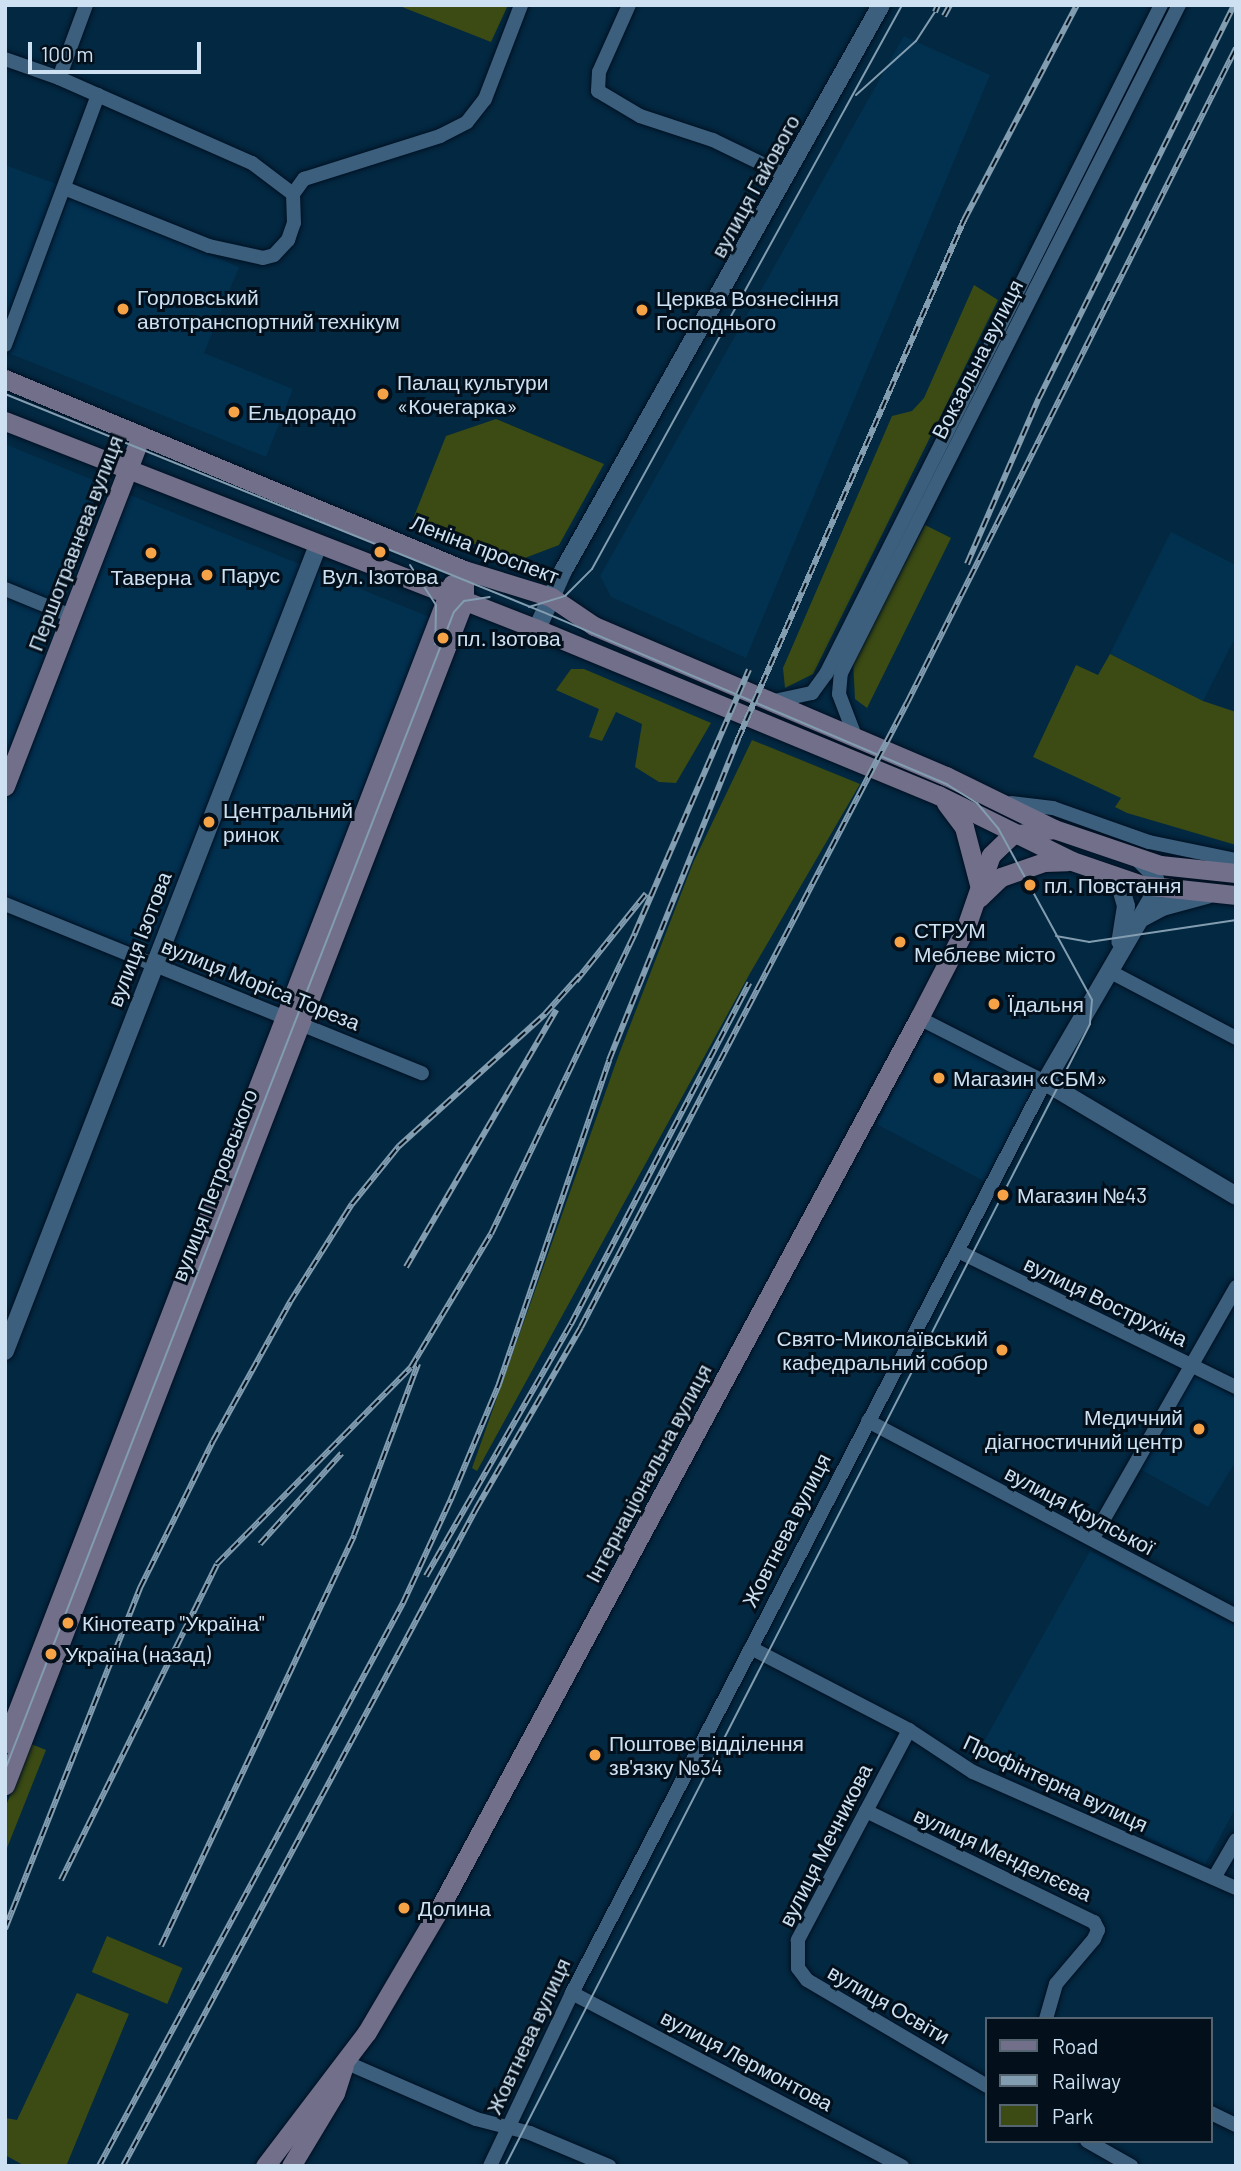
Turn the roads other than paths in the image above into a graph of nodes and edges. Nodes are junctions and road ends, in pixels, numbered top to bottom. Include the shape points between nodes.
1 (86, 5) edge
2 (521, 5) edge
3 (629, 5) edge
4 (881, 5) edge
5 (1161, 5) edge
6 (1180, 5) edge
7 (5, 59) edge
8 (59, 78) junction
9 (98, 95) junction
10 (787, 176) junction
11 (64, 188) junction
12 (293, 194) junction
13 (5, 345) edge
14 (5, 379) edge
15 (5, 421) edge
16 (141, 435) junction
17 (131, 469) junction
18 (318, 545) junction
19 (464, 570) junction
20 (563, 571) junction
21 (510, 587) junction
22 (5, 589) edge
23 (456, 598) junction
24 (559, 601) junction
25 (71, 616) junction
26 (537, 629) junction
27 (772, 701) junction
28 (855, 736) junction
29 (5, 786) edge
30 (938, 795) junction
31 (995, 802) junction
32 (1055, 829) junction
33 (1117, 831) junction
34 (1012, 835) junction
35 (1140, 860) junction
36 (1236, 860) edge
37 (1072, 861) junction
38 (1236, 873) edge
39 (1001, 877) junction
40 (1118, 878) junction
41 (1158, 888) junction
42 (1212, 893) junction
43 (1236, 895) edge
44 (978, 899) junction
45 (5, 904) edge
46 (1136, 922) junction
47 (153, 964) junction
48 (1113, 964) junction
49 (294, 1018) junction
50 (919, 1018) junction
51 (1236, 1038) edge
52 (422, 1073) dead end
53 (1045, 1082) junction
54 (1236, 1196) edge
55 (958, 1251) junction
56 (1236, 1287) edge
57 (5, 1351) edge
58 (1191, 1368) junction
59 (1236, 1387) edge
60 (868, 1421) junction
61 (1093, 1538) junction
62 (1236, 1616) edge
63 (751, 1648) junction
64 (909, 1730) junction
65 (5, 1743) edge
66 (5, 1785) edge
67 (866, 1811) junction
68 (1236, 1840) edge
69 (1214, 1878) junction
70 (1236, 1888) edge
71 (807, 1980) joint
72 (572, 1993) junction
73 (1046, 2017) edge
74 (345, 2062) junction
75 (986, 2085) edge
76 (1213, 2114) edge
77 (1236, 2125) edge
78 (511, 2127) junction
79 (1091, 2143) edge
80 (265, 2166) edge
81 (290, 2166) edge
82 (490, 2166) edge
83 (609, 2166) edge
84 (902, 2166) edge
85 (1131, 2166) edge

1 - 8 street
2 - 12 street via 485,99 467,121 440,136 304,179
3 - 10 street via 599,72 598,91 640,116 725,144
4 - 10 street, вулиця Гайового
5 - 27 street, Вокзальна вулиця via 826,674 803,697
6 - 28 street, Вокзальна вулиця via 841,673 839,694
7 - 8 street
8 - 9 street
9 - 11 street
9 - 12 street via 252,163
10 - 20 street, вулиця Гайового
11 - 12 street via 209,246 263,258 274,255 288,240 294,223
11 - 13 street
14 - 16 main road, Леніна проспект
15 - 17 main road
16 - 17 main road, Першотравнева вулиця
16 - 19 main road, Леніна проспект
17 - 18 main road
17 - 25 main road, Першотравнева вулиця
18 - 23 main road
18 - 47 street, вулиця Ізотова
19 - 21 main road, Леніна проспект
19 - 23 main road, вулиця Петровського via 456,577
20 - 21 street via 545,588
20 - 24 street
21 - 24 main road, Леніна проспект
22 - 25 street
23 - 26 main road
23 - 49 main road, вулиця Петровського
24 - 26 street
24 - 27 main road, Леніна проспект via 594,626
25 - 29 main road, Першотравнева вулиця
26 - 30 main road
27 - 28 main road, Леніна проспект
28 - 31 main road, Леніна проспект
30 - 34 main road
30 - 44 main road via 967,836 979,875
31 - 32 main road, Леніна проспект
31 - 33 street via 1053,808
31 - 34 main road
32 - 34 main road
32 - 35 main road, Леніна проспект
33 - 35 street
33 - 36 street
34 - 37 main road
34 - 39 main road via 1012,854
34 - 44 main road, Інтернаціональна вулиця via 991,855
35 - 38 main road, Леніна проспект
35 - 41 street via 1153,873
37 - 39 main road, Інтернаціональна вулиця via 1044,862
37 - 40 main road
39 - 44 main road, Інтернаціональна вулиця
40 - 41 main road
40 - 48 street via 1126,906
41 - 42 main road
41 - 46 street, Жовтнева вулиця
42 - 43 main road
42 - 46 street via 1162,906
44 - 50 main road, Інтернаціональна вулиця
45 - 47 street, вулиця Моріса Тореза
46 - 48 street, Жовтнева вулиця
47 - 49 street, вулиця Моріса Тореза
47 - 57 street, вулиця Ізотова
48 - 51 street
48 - 53 street, Жовтнева вулиця
49 - 52 street, вулиця Моріса Тореза
49 - 65 main road, вулиця Петровського
49 - 66 main road, вулиця Петровського
50 - 53 street
50 - 74 main road, Інтернаціональна вулиця via 437,1913
53 - 54 street
53 - 55 street, Жовтнева вулиця
55 - 58 street, вулиця Вострухіна
55 - 60 street, Жовтнева вулиця
56 - 58 street
58 - 59 street, вулиця Вострухіна
58 - 61 street
60 - 61 street, вулиця Крупської
60 - 63 street, Жовтнева вулиця
61 - 62 street, вулиця Крупської
63 - 64 street, Профінтерна вулиця
63 - 72 street, Жовтнева вулиця
64 - 67 street, вулиця Мечникова
64 - 69 street, Профінтерна вулиця via 973,1772
67 - 71 street, вулиця Мечникова via 798,1940 798,1969
67 - 73 street, вулиця Менделєєва via 1094,1922 1098,1930 1094,1939 1049,1997
68 - 69 street
69 - 70 street, Профінтерна вулиця
71 - 75 street, вулиця Освіти
72 - 78 street, Жовтнева вулиця
72 - 84 street, вулиця Лермонтова
74 - 78 street via 476,2119
74 - 80 main road, Інтернаціональна вулиця
74 - 81 main road, Інтернаціональна вулиця via 335,2093
76 - 77 street
78 - 82 street, Жовтнева вулиця
78 - 83 street
79 - 85 street

